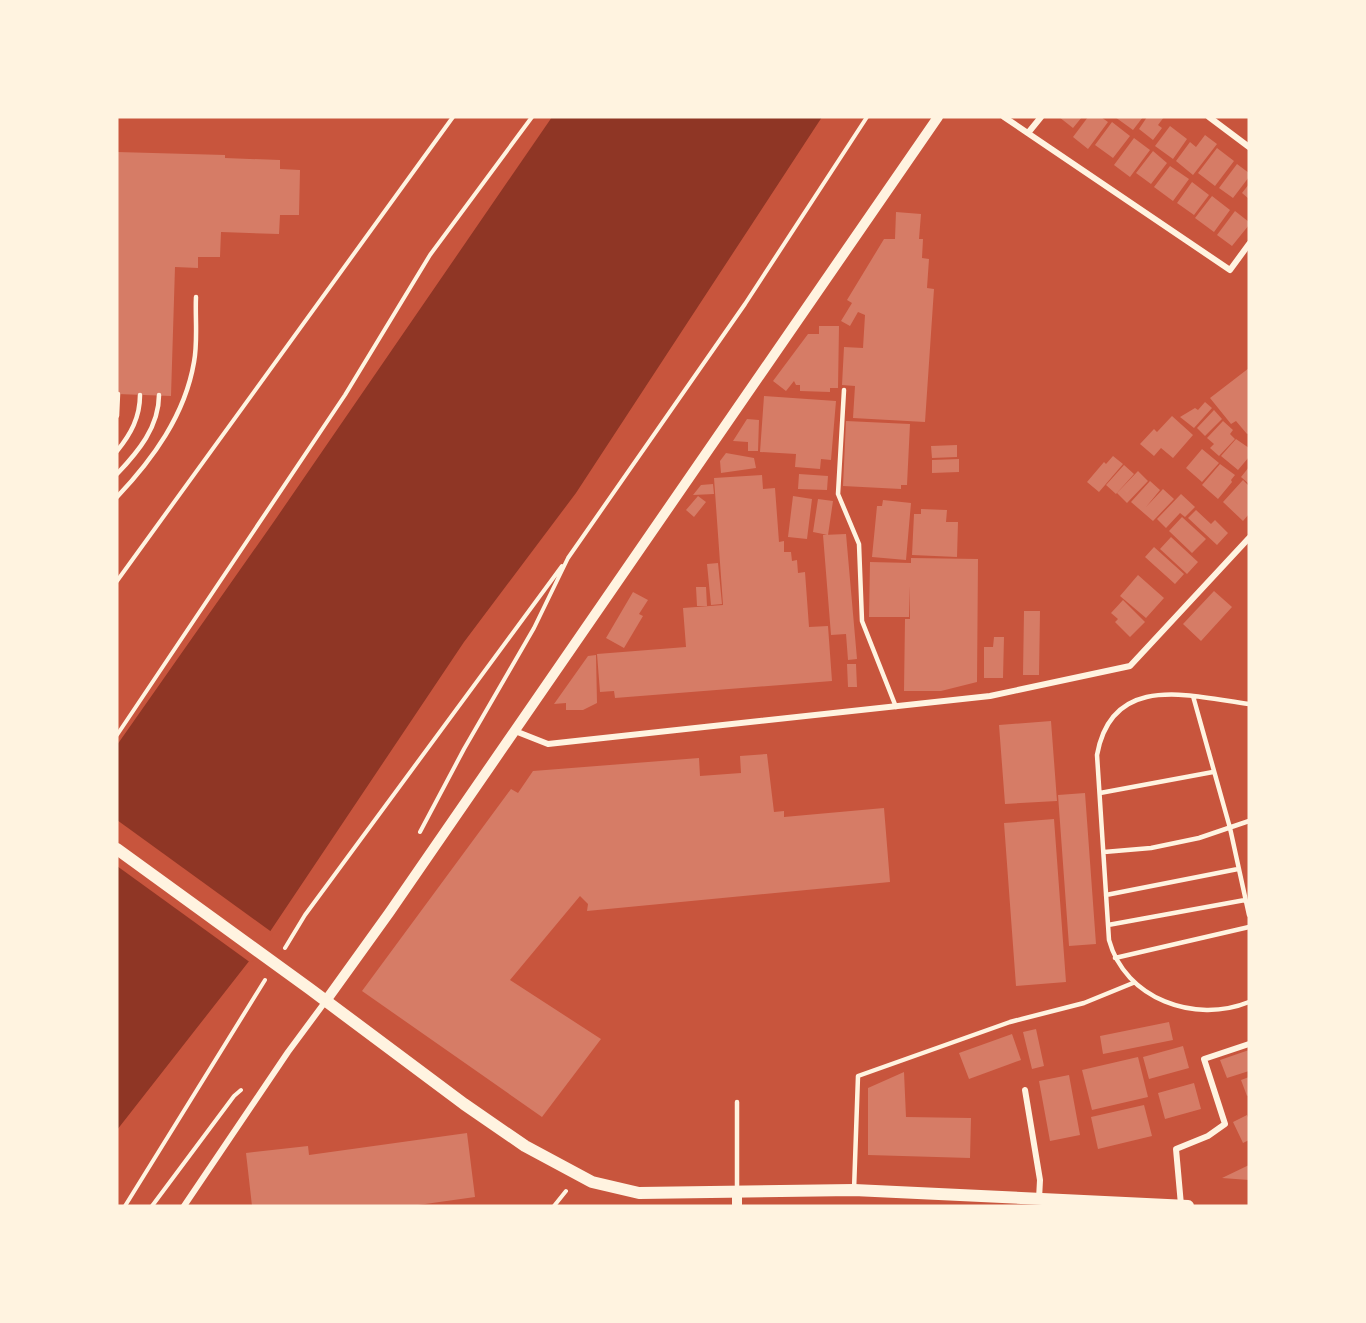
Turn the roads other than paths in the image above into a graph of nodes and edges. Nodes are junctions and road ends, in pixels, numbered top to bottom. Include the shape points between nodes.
1 (938, 117) edge
2 (1004, 117) edge
3 (1041, 117) edge
4 (1209, 117) edge
5 (1028, 133) junction
6 (1249, 147) edge
7 (1249, 244) edge
8 (195, 297) dead end
9 (844, 390) dead end
10 (118, 394) edge
11 (140, 395) dead end
12 (159, 395) dead end
13 (117, 416) edge
14 (117, 451) edge
15 (117, 474) edge
16 (117, 497) edge
17 (1249, 538) edge
18 (1193, 696) junction
19 (1249, 704) edge
20 (896, 706) junction
21 (515, 731) junction
22 (1213, 772) junction
23 (1100, 793) junction
24 (1249, 821) edge
25 (1230, 828) junction
26 (117, 849) edge
27 (1104, 852) junction
28 (1238, 869) junction
29 (1106, 895) junction
30 (1245, 900) junction
31 (1249, 915) edge
32 (1108, 925) junction
33 (1249, 927) edge
34 (1115, 958) junction
35 (1133, 983) junction
36 (325, 1002) junction
37 (1249, 1002) edge
38 (1249, 1044) edge
39 (1025, 1090) dead end
40 (737, 1102) dead end
41 (854, 1190) junction
42 (737, 1192) junction
43 (1039, 1199) junction
44 (184, 1206) edge
45 (737, 1206) edge
46 (1181, 1206) edge
47 (1188, 1206) edge

1 - 21 street
2 - 5 street
3 - 5 street
4 - 6 street
5 - 7 street via 1230,270
8 - 16 lane via 195,361 184,402 165,437
9 - 20 lane via 838,494 859,544 862,621
10 - 13 lane
11 - 14 lane via 135,423
12 - 15 lane via 154,423
17 - 20 street via 1130,666 990,696
18 - 19 lane
18 - 22 lane
18 - 23 lane via 1144,696 1120,711 1104,733 1097,755
20 - 21 street via 548,744
21 - 36 street
22 - 23 lane
22 - 25 lane
23 - 27 lane
24 - 25 lane
25 - 27 lane via 1151,848
25 - 28 lane
26 - 36 main road
27 - 29 lane
28 - 29 lane
28 - 30 lane
29 - 32 lane
30 - 31 lane
30 - 32 lane
32 - 34 lane
33 - 34 lane
34 - 35 lane
35 - 37 lane via 1169,1004 1187,1009 1225,1009
35 - 41 lane via 1084,1003 1010,1022 858,1076
36 - 42 main road via 525,1146 592,1182 639,1193
36 - 44 street
38 - 46 street via 1204,1059 1224,1124 1208,1136 1176,1149
39 - 43 street via 1040,1180
40 - 42 lane
41 - 42 main road
41 - 43 main road
42 - 45 street
43 - 46 main road
46 - 47 main road

